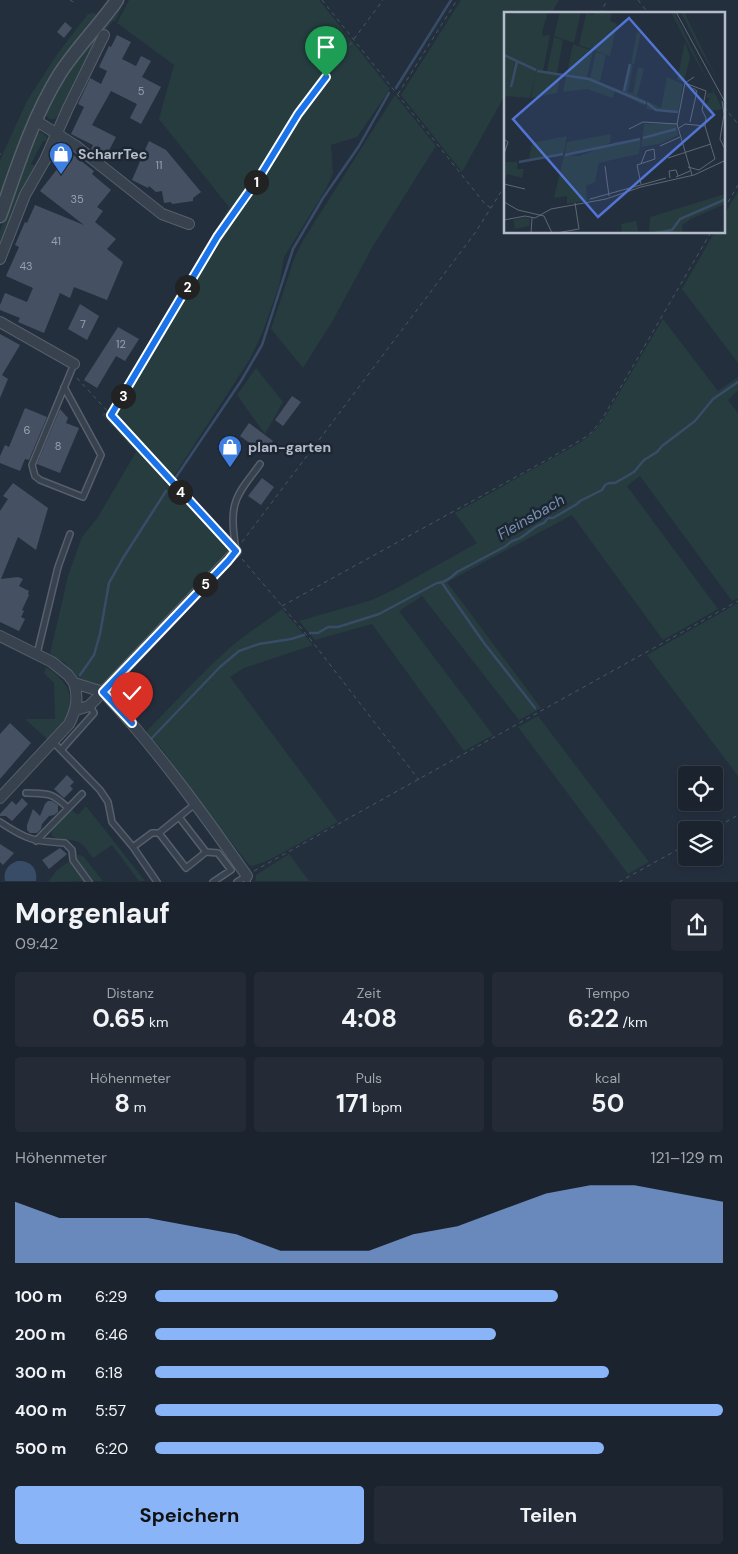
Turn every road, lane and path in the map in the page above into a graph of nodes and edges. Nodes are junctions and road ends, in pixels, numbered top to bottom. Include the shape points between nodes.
1 (70, 0) edge
2 (117, 0) edge
3 (322, 0) edge
4 (383, 0) edge
5 (457, 0) edge
6 (607, 0) edge
7 (638, 0) edge
8 (75, 3) dead end
9 (601, 12) edge
10 (647, 12) edge
11 (104, 35) dead end
12 (354, 40) junction
13 (398, 94) junction
14 (726, 109) edge
15 (35, 120) junction
16 (738, 124) edge
17 (57, 133) junction
18 (738, 185) edge
19 (504, 188) edge
20 (726, 206) edge
21 (492, 209) junction
22 (0, 216) edge
23 (189, 224) dead end
24 (710, 234) edge
25 (0, 259) edge
26 (0, 322) edge
27 (74, 364) junction
28 (64, 388) junction
29 (111, 415) junction
30 (260, 464) dead end
31 (70, 534) dead end
32 (236, 551) junction
33 (738, 601) edge
34 (282, 606) junction
35 (0, 636) edge
36 (38, 654) junction
37 (74, 683) junction
38 (103, 692) junction
39 (90, 706) junction
40 (76, 710) junction
41 (53, 742) junction
42 (61, 750) junction
43 (419, 780) junction
44 (26, 793) dead end
45 (82, 794) dead end
46 (0, 798) edge
47 (196, 804) junction
48 (68, 808) junction
49 (738, 815) edge
50 (179, 817) junction
51 (0, 822) edge
52 (723, 824) edge
53 (159, 833) junction
54 (36, 841) junction
55 (133, 847) junction
56 (678, 849) edge
57 (206, 852) junction
58 (247, 879) edge
59 (89, 882) edge
60 (157, 882) edge
61 (213, 882) edge
62 (237, 882) edge
63 (620, 882) edge

1 - 8 path
2 - 15 street via 67,63
3 - 12 path
4 - 12 path
5 - 13 path
6 - 9 path
7 - 10 path
11 - 17 street
12 - 13 path
12 - 29 path via 298,114 217,237
13 - 21 path
14 - 16 path
15 - 17 street
15 - 22 street
17 - 23 street via 162,214
17 - 25 street via 25,195
18 - 20 path
19 - 21 path
21 - 32 path
24 - 34 path via 601,422 589,434
26 - 27 street
27 - 28 lane
27 - 29 path via 75,377
28 - 28 lane via 32,471 40,480 83,497 101,455
29 - 32 path
30 - 32 lane via 235,504
31 - 36 lane via 58,567
32 - 34 path
32 - 38 street
33 - 43 path
34 - 43 path
35 - 36 street
36 - 37 street via 61,668
37 - 38 street
37 - 40 street via 78,693
38 - 39 street
38 - 47 street via 132,723
39 - 40 street
39 - 42 lane via 94,713
40 - 41 street
41 - 42 lane
41 - 46 street
42 - 55 lane via 100,790 108,802 112,822
43 - 58 path
44 - 48 lane via 56,796
45 - 48 lane
47 - 50 lane
47 - 58 street
48 - 54 lane
49 - 52 path
50 - 53 lane
50 - 57 lane
51 - 54 lane via 21,836
53 - 55 lane via 152,833
53 - 57 lane via 186,868
54 - 59 lane via 66,843 72,850 73,860
55 - 60 lane
56 - 63 path
57 - 61 lane via 218,853 231,870
58 - 62 lane

